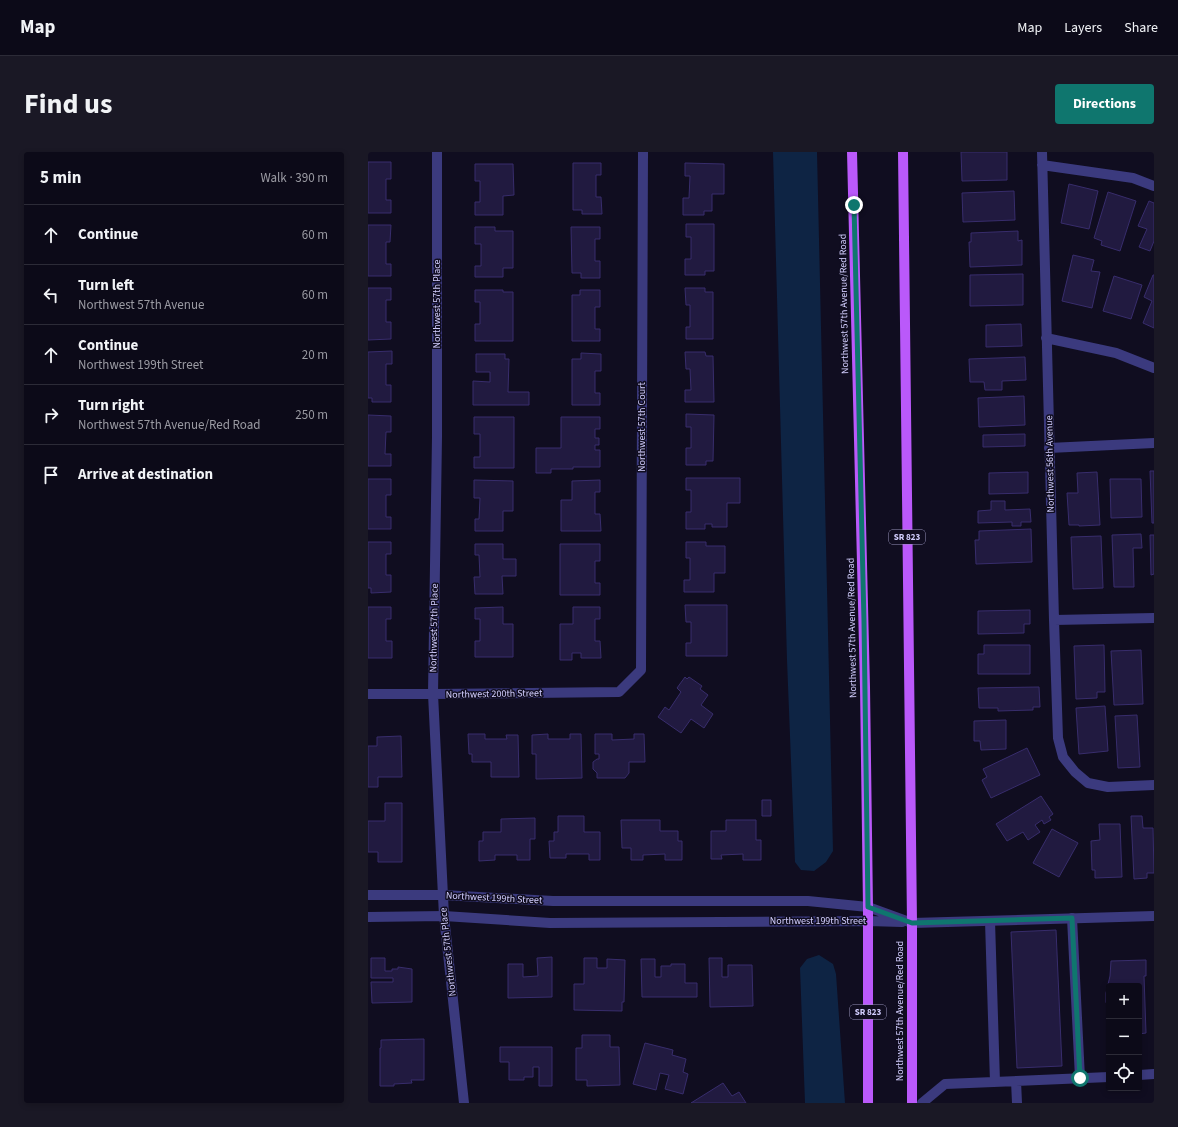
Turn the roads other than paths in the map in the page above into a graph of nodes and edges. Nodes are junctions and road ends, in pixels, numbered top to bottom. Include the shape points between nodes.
1 (437, 152) edge
2 (643, 152) edge
3 (852, 152) edge
4 (903, 152) edge
5 (1042, 152) edge
6 (1042, 165) junction
7 (1154, 186) edge
8 (1046, 338) junction
9 (1154, 368) edge
10 (1154, 444) edge
11 (1049, 448) junction
12 (1154, 618) edge
13 (1054, 620) junction
14 (619, 692) joint
15 (368, 694) edge
16 (433, 694) junction
17 (1154, 785) edge
18 (368, 895) edge
19 (443, 895) junction
20 (868, 907) junction
21 (444, 916) junction
22 (1154, 916) edge
23 (368, 917) edge
24 (1072, 918) junction
25 (990, 920) junction
26 (868, 921) junction
27 (912, 923) junction
28 (1154, 1074) edge
29 (1142, 1075) edge
30 (1106, 1077) edge
31 (1080, 1078) junction
32 (1016, 1081) junction
33 (995, 1082) junction
34 (464, 1103) edge
35 (868, 1103) edge
36 (912, 1103) edge
37 (922, 1103) edge
38 (1017, 1103) edge

1 - 16 street, Northwest 57th Place via 437,437
2 - 14 street, Northwest 57th Court via 641,670
3 - 20 main road, Northwest 57th Avenue/Red Road / SR 823 via 864,621
4 - 27 main road, Northwest 57th Avenue/Red Road / SR 823
5 - 6 street, Northwest 56th Avenue
6 - 7 street via 1133,178
6 - 8 street, Northwest 56th Avenue
8 - 9 street via 1116,353
8 - 11 street, Northwest 56th Avenue
10 - 11 street
11 - 13 street, Northwest 56th Avenue
12 - 13 street
13 - 17 street, Northwest 56th Avenue via 1058,738 1063,757 1088,783 1108,787
14 - 16 street, Northwest 200th Street
15 - 16 street, Northwest 200th Street
16 - 19 street, Northwest 57th Place
18 - 19 street, Northwest 199th Street
19 - 20 street, Northwest 199th Street via 553,901 808,901
19 - 21 street, Northwest 57th Place
20 - 26 main road, Northwest 57th Avenue/Red Road / SR 823
20 - 27 street, Northwest 199th Street
21 - 23 street, Northwest 199th Street
21 - 26 street, Northwest 199th Street via 550,923
21 - 34 street, Northwest 57th Place
22 - 24 street
24 - 25 street
24 - 31 street
25 - 27 street
25 - 33 street
26 - 27 street, Northwest 199th Street
26 - 35 main road, Northwest 57th Avenue/Red Road / SR 823
27 - 36 main road, Northwest 57th Avenue/Red Road / SR 823
28 - 29 street
30 - 31 street
31 - 32 street
32 - 33 street
32 - 38 street
33 - 37 street via 945,1084

